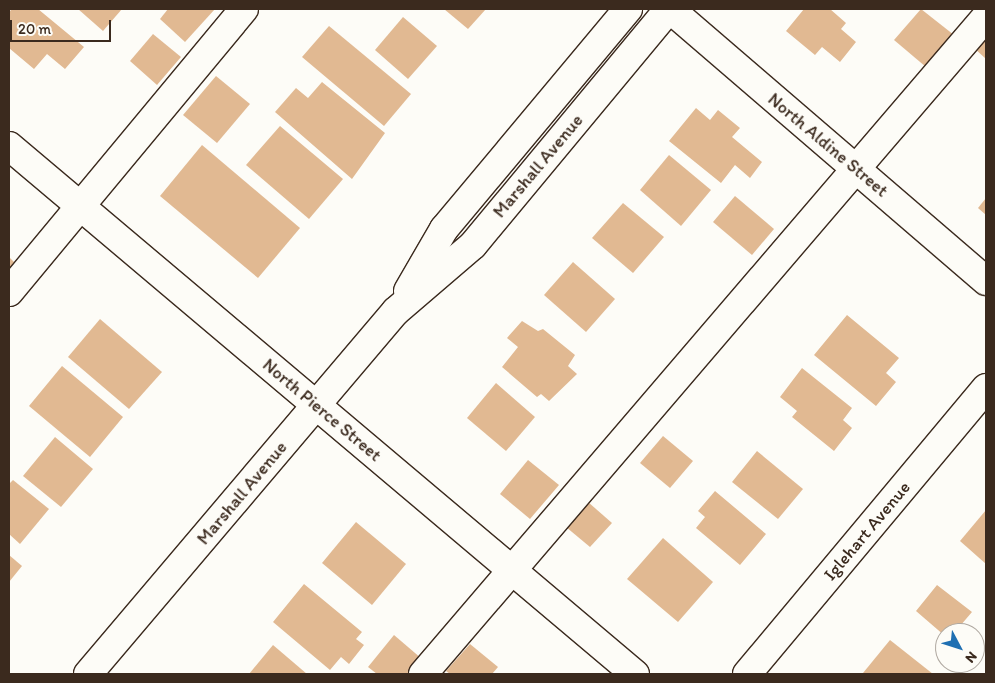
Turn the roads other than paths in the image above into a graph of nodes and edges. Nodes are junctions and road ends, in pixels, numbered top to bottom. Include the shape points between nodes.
1 (244, 9) edge
2 (628, 9) edge
3 (670, 9) edge
4 (986, 17) edge
5 (9, 146) edge
6 (858, 170) junction
7 (80, 206) junction
8 (986, 281) edge
9 (9, 292) edge
10 (396, 311) junction
11 (986, 388) edge
12 (316, 404) junction
13 (511, 570) junction
14 (88, 674) edge
15 (423, 674) edge
16 (635, 674) edge
17 (747, 674) edge

1 - 7 street
2 - 10 street, Marshall Avenue via 444,229
3 - 6 street, North Aldine Street
3 - 10 street, Marshall Avenue via 472,245
4 - 6 street
5 - 7 street, North Pierce Street
6 - 8 street, North Aldine Street
6 - 13 street
7 - 9 street
7 - 12 street, North Pierce Street
10 - 12 street, Marshall Avenue
11 - 17 street, Iglehart Avenue
12 - 13 street, North Pierce Street
12 - 14 street, Marshall Avenue
13 - 15 street
13 - 16 street, North Pierce Street

